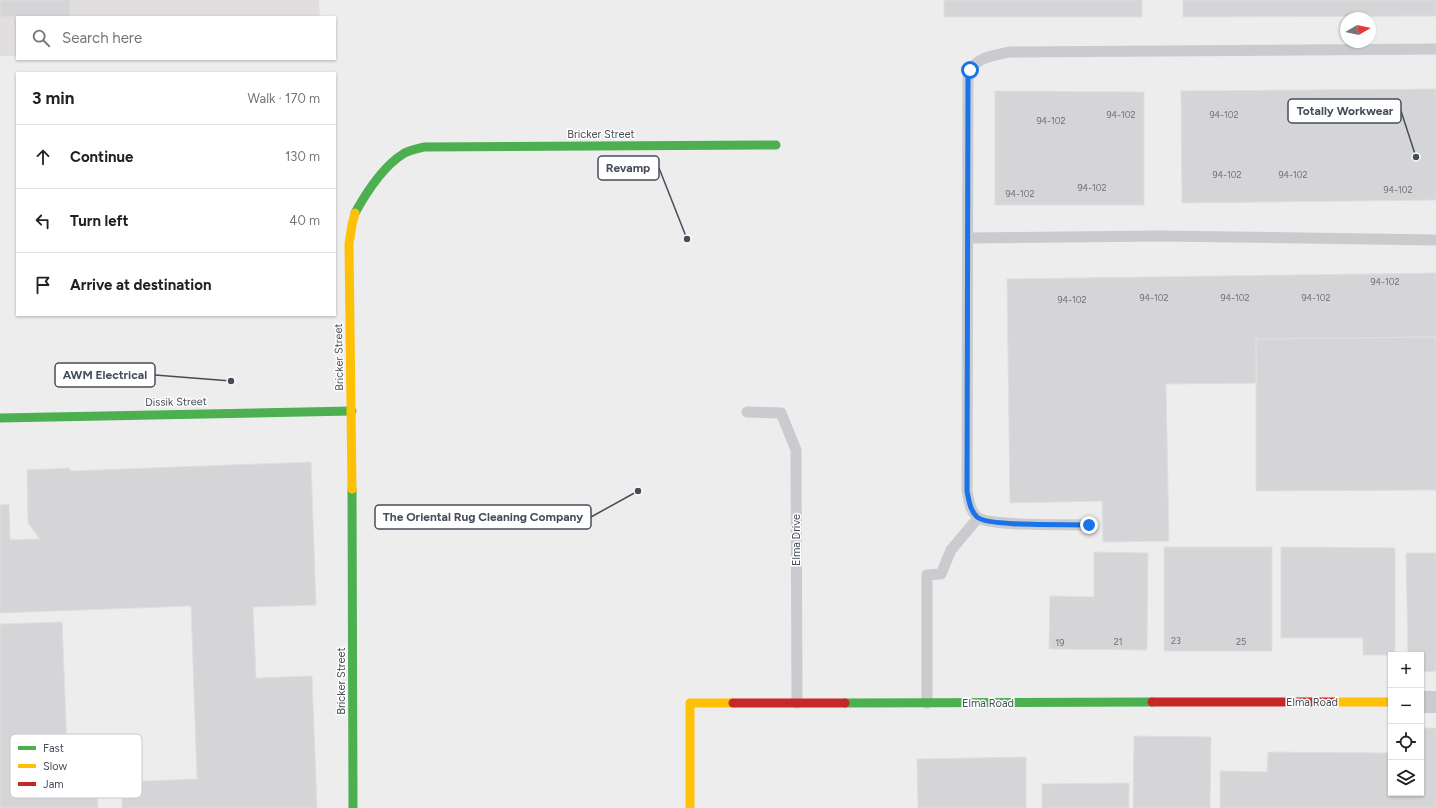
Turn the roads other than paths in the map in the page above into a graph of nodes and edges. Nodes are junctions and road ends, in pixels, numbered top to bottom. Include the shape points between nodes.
1 (1436, 49) edge
2 (776, 145) dead end
3 (968, 238) junction
4 (1436, 240) edge
5 (352, 411) junction
6 (747, 412) dead end
7 (0, 418) edge
8 (978, 518) junction
9 (1089, 525) dead end
10 (1388, 702) edge
11 (1424, 702) edge
12 (1436, 702) edge
13 (796, 703) junction
14 (927, 703) junction
15 (353, 808) edge
16 (690, 808) edge

1 - 3 lane via 1009,52 982,59 974,64 968,77
2 - 5 street, Bricker Street via 437,146 416,149 404,154 383,173 363,199 351,227 349,244
3 - 4 lane via 1160,236
3 - 8 lane via 967,491 970,507
5 - 7 street, Dissik Street
5 - 15 street, Bricker Street
6 - 13 lane, Elma Drive via 781,413 796,450
8 - 9 lane via 996,522
8 - 14 lane via 951,550 941,574 927,575
10 - 14 street, Elma Road
11 - 12 street
13 - 14 street, Elma Road
13 - 16 street, Elma Road via 690,703

